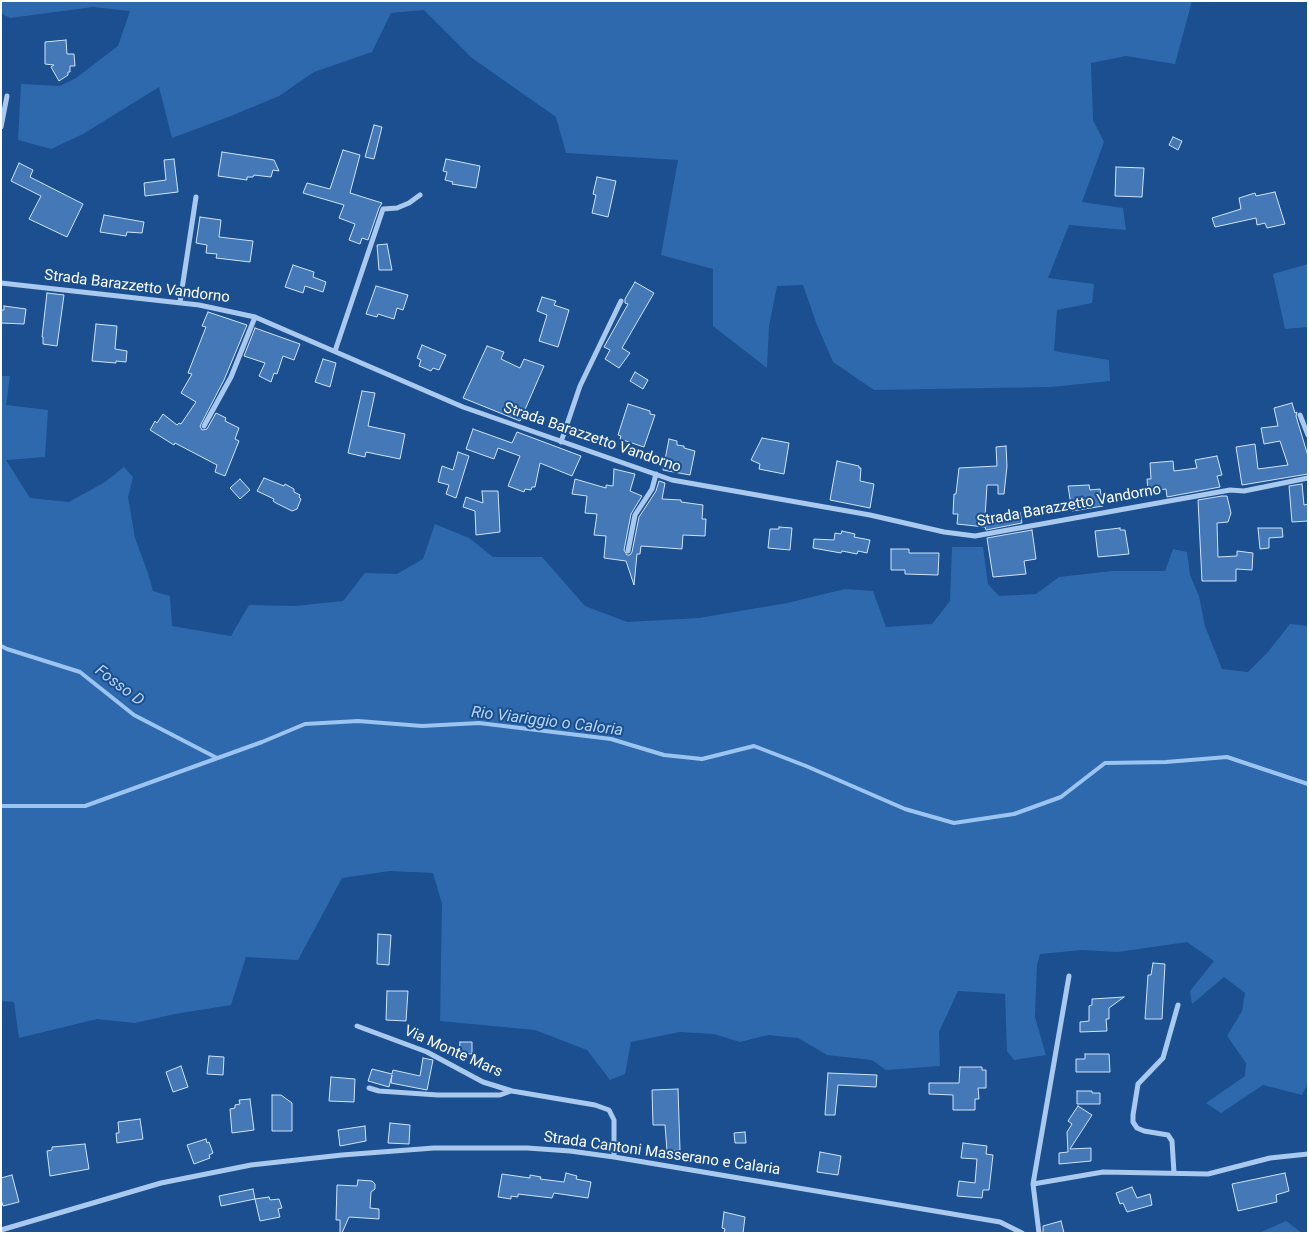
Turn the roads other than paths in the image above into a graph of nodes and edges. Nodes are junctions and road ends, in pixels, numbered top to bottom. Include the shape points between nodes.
1 (7, 96) dead end
2 (1, 127) edge
3 (420, 195) dead end
4 (196, 197) dead end
5 (1, 283) edge
6 (621, 301) dead end
7 (180, 302) junction
8 (255, 317) junction
9 (335, 351) junction
10 (1300, 415) dead end
11 (204, 426) dead end
12 (1308, 435) edge
13 (562, 442) junction
14 (656, 474) junction
15 (1308, 478) edge
16 (628, 551) dead end
17 (1069, 976) dead end
18 (1178, 1005) dead end
19 (357, 1026) dead end
20 (369, 1088) dead end
21 (512, 1091) junction
22 (1308, 1154) edge
23 (614, 1157) junction
24 (1174, 1173) junction
25 (1033, 1184) junction
26 (1, 1230) edge
27 (1022, 1233) edge
28 (1039, 1233) edge

1 - 2 street
3 - 9 street via 397,208 383,209
4 - 7 street
5 - 7 street, Strada Barazzetto Vandorno
6 - 13 street via 580,386
7 - 8 street, Strada Barazzetto Vandorno
8 - 9 street, Strada Barazzetto Vandorno
8 - 11 street via 232,377
9 - 13 street, Strada Barazzetto Vandorno via 464,407
10 - 12 street
13 - 14 street, Strada Barazzetto Vandorno
14 - 15 street, Strada Barazzetto Vandorno via 672,480 975,536
14 - 16 street via 652,489 635,515
17 - 25 street
18 - 24 street via 1163,1058 1138,1084 1133,1115 1136,1128 1168,1135 1172,1141
19 - 21 street, Via Monte Mars via 427,1052 483,1082
20 - 21 street, Via Monte Mars via 438,1095 500,1095
21 - 23 street, Via Monte Mars via 609,1110 614,1120
22 - 24 street via 1270,1158 1208,1174
23 - 26 street, Strada Cantoni Masserano e Calaria via 527,1148 434,1148 251,1165 161,1183
23 - 27 street, Strada Cantoni Masserano e Calaria via 1000,1222
24 - 25 street via 1103,1172
25 - 28 street

